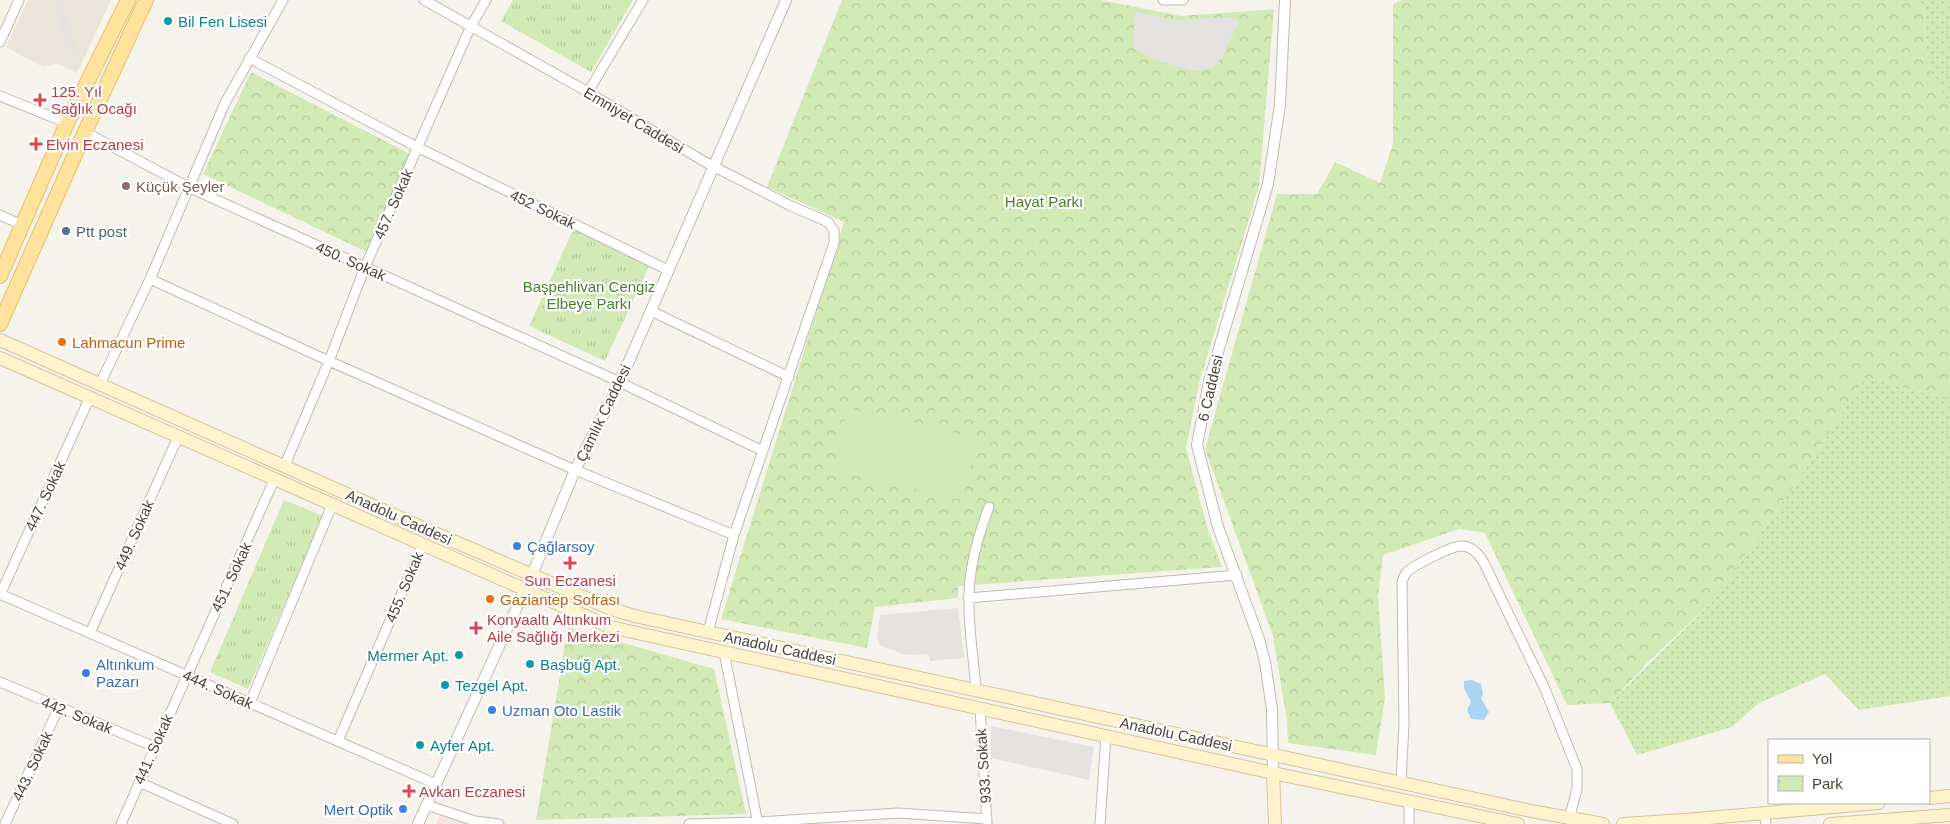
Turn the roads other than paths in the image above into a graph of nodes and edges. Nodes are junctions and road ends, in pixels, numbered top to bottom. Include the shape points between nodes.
1 (20, 0) edge
2 (128, 0) edge
3 (146, 0) edge
4 (283, 0) edge
5 (424, 0) edge
6 (486, 0) edge
7 (643, 0) edge
8 (786, 0) edge
9 (1168, 0) edge
10 (1183, 0) edge
11 (1285, 0) edge
12 (470, 28) junction
13 (0, 42) edge
14 (249, 58) junction
15 (588, 92) junction
16 (0, 96) edge
17 (67, 123) junction
18 (85, 132) junction
19 (418, 148) junction
20 (713, 167) junction
21 (190, 188) junction
22 (0, 216) edge
23 (22, 225) junction
24 (365, 267) junction
25 (668, 270) junction
26 (0, 276) edge
27 (150, 279) junction
28 (651, 311) junction
29 (0, 324) edge
30 (0, 340) edge
31 (0, 358) edge
32 (329, 361) junction
33 (789, 377) junction
34 (620, 382) junction
35 (100, 384) junction
36 (90, 397) junction
37 (178, 437) junction
38 (763, 451) junction
39 (284, 466) junction
40 (575, 470) junction
41 (274, 480) junction
42 (332, 505) junction
43 (989, 507) dead end
44 (734, 535) junction
45 (423, 544) junction
46 (531, 575) junction
47 (1236, 575) junction
48 (525, 588) junction
49 (0, 594) edge
50 (968, 598) junction
51 (708, 632) junction
52 (90, 633) junction
53 (724, 652) junction
54 (186, 675) junction
55 (0, 682) edge
56 (976, 690) junction
57 (250, 703) junction
58 (58, 707) junction
59 (980, 708) junction
60 (1106, 736) junction
61 (338, 741) junction
62 (155, 747) junction
63 (1273, 754) junction
64 (1273, 773) junction
65 (139, 782) junction
66 (1401, 782) junction
67 (436, 784) junction
68 (1950, 796) edge
69 (1930, 798) edge
70 (1409, 801) junction
71 (1872, 804) edge
72 (427, 805) junction
73 (1950, 815) edge
74 (1569, 818) junction
75 (1765, 819) edge
76 (987, 821) edge
77 (757, 823) edge
78 (5, 824) edge
79 (121, 824) edge
80 (232, 824) edge
81 (418, 824) edge
82 (499, 824) edge
83 (689, 824) edge
84 (1100, 824) edge
85 (1275, 824) edge
86 (1408, 824) edge
87 (1518, 824) edge
88 (1604, 824) edge
89 (1623, 824) edge
90 (1830, 824) edge

1 - 13 street
2 - 17 main road
3 - 18 main road
4 - 14 street
5 - 12 street, Emniyet Caddesi
6 - 12 street, 457. Sokak
7 - 15 street
8 - 20 street, Çamlık Caddesi
9 - 10 street
11 - 47 street, 6 Caddesi via 1280,105 1268,184 1209,382 1197,445 1218,526
12 - 15 street, Emniyet Caddesi
12 - 19 street, 457. Sokak
14 - 19 street, 452 Sokak
14 - 21 street via 225,103
15 - 20 street, Emniyet Caddesi
16 - 17 street
17 - 23 main road
18 - 21 street, 450. Sokak
18 - 29 main road
19 - 24 street, 457. Sokak
19 - 25 street, 452 Sokak
20 - 25 street, Çamlık Caddesi
20 - 33 street, Emniyet Caddesi via 828,222 834,231 834,243
21 - 24 street, 450. Sokak
21 - 27 street
22 - 23 street
23 - 26 main road
24 - 32 street, 457. Sokak
24 - 34 street, 450. Sokak
25 - 28 street, Çamlık Caddesi
27 - 32 street
27 - 35 street
28 - 33 street
28 - 34 street, Çamlık Caddesi
30 - 35 main road, Anadolu Caddesi
31 - 36 main road, Anadolu Caddesi
32 - 39 street, 457. Sokak
32 - 40 street
33 - 38 street
34 - 38 street, 450. Sokak
34 - 40 street, Çamlık Caddesi
35 - 39 main road, Anadolu Caddesi
36 - 37 main road, Anadolu Caddesi
36 - 49 street, 447. Sokak
37 - 41 main road, Anadolu Caddesi
37 - 52 street, 449. Sokak
38 - 44 street
39 - 46 main road, Anadolu Caddesi
40 - 44 street
40 - 46 street, Çamlık Caddesi
41 - 42 main road, Anadolu Caddesi
41 - 54 street, 451. Sokak
42 - 45 main road, Anadolu Caddesi
42 - 57 street
43 - 50 street via 979,532
44 - 51 street
45 - 48 main road, Anadolu Caddesi
45 - 61 street, 455. Sokak
46 - 48 street, Çamlık Caddesi
46 - 51 main road, Anadolu Caddesi via 611,609
47 - 50 street
47 - 63 street, 6 Caddesi via 1265,662 1272,709
48 - 53 main road, Anadolu Caddesi via 610,626
48 - 67 street, Çamlık Caddesi
49 - 52 street, 444. Sokak
50 - 56 street
51 - 56 main road, Anadolu Caddesi
52 - 54 street, 444. Sokak
53 - 59 main road, Anadolu Caddesi
53 - 77 street
54 - 57 street, 444. Sokak
54 - 62 street, 441. Sokak
55 - 58 street, 442. Sokak
56 - 63 main road, Anadolu Caddesi
57 - 61 street, 444. Sokak
58 - 62 street, 442. Sokak
58 - 78 street, 443. Sokak
59 - 60 main road, Anadolu Caddesi
59 - 76 street, 933. Sokak
60 - 64 main road, Anadolu Caddesi
60 - 84 street
61 - 67 street, 444. Sokak
62 - 65 street, 441. Sokak
63 - 64 street, 6 Caddesi
63 - 66 main road, Anadolu Caddesi
64 - 70 main road, Anadolu Caddesi
64 - 85 main road
65 - 79 street, 441. Sokak
65 - 80 street
66 - 74 main road, Anadolu Caddesi
66 - 74 street via 1404,724 1402,582 1412,568 1455,546 1467,547 1479,554 1492,578 1545,690 1573,759 1578,780
67 - 72 street, Çamlık Caddesi
68 - 69 main road
70 - 86 street
70 - 87 main road, Anadolu Caddesi
71 - 75 main road
72 - 81 street, Çamlık Caddesi
72 - 82 street via 475,821
73 - 90 main road
74 - 88 main road, Anadolu Caddesi
75 - 89 main road
76 - 77 street via 898,813
77 - 83 street

